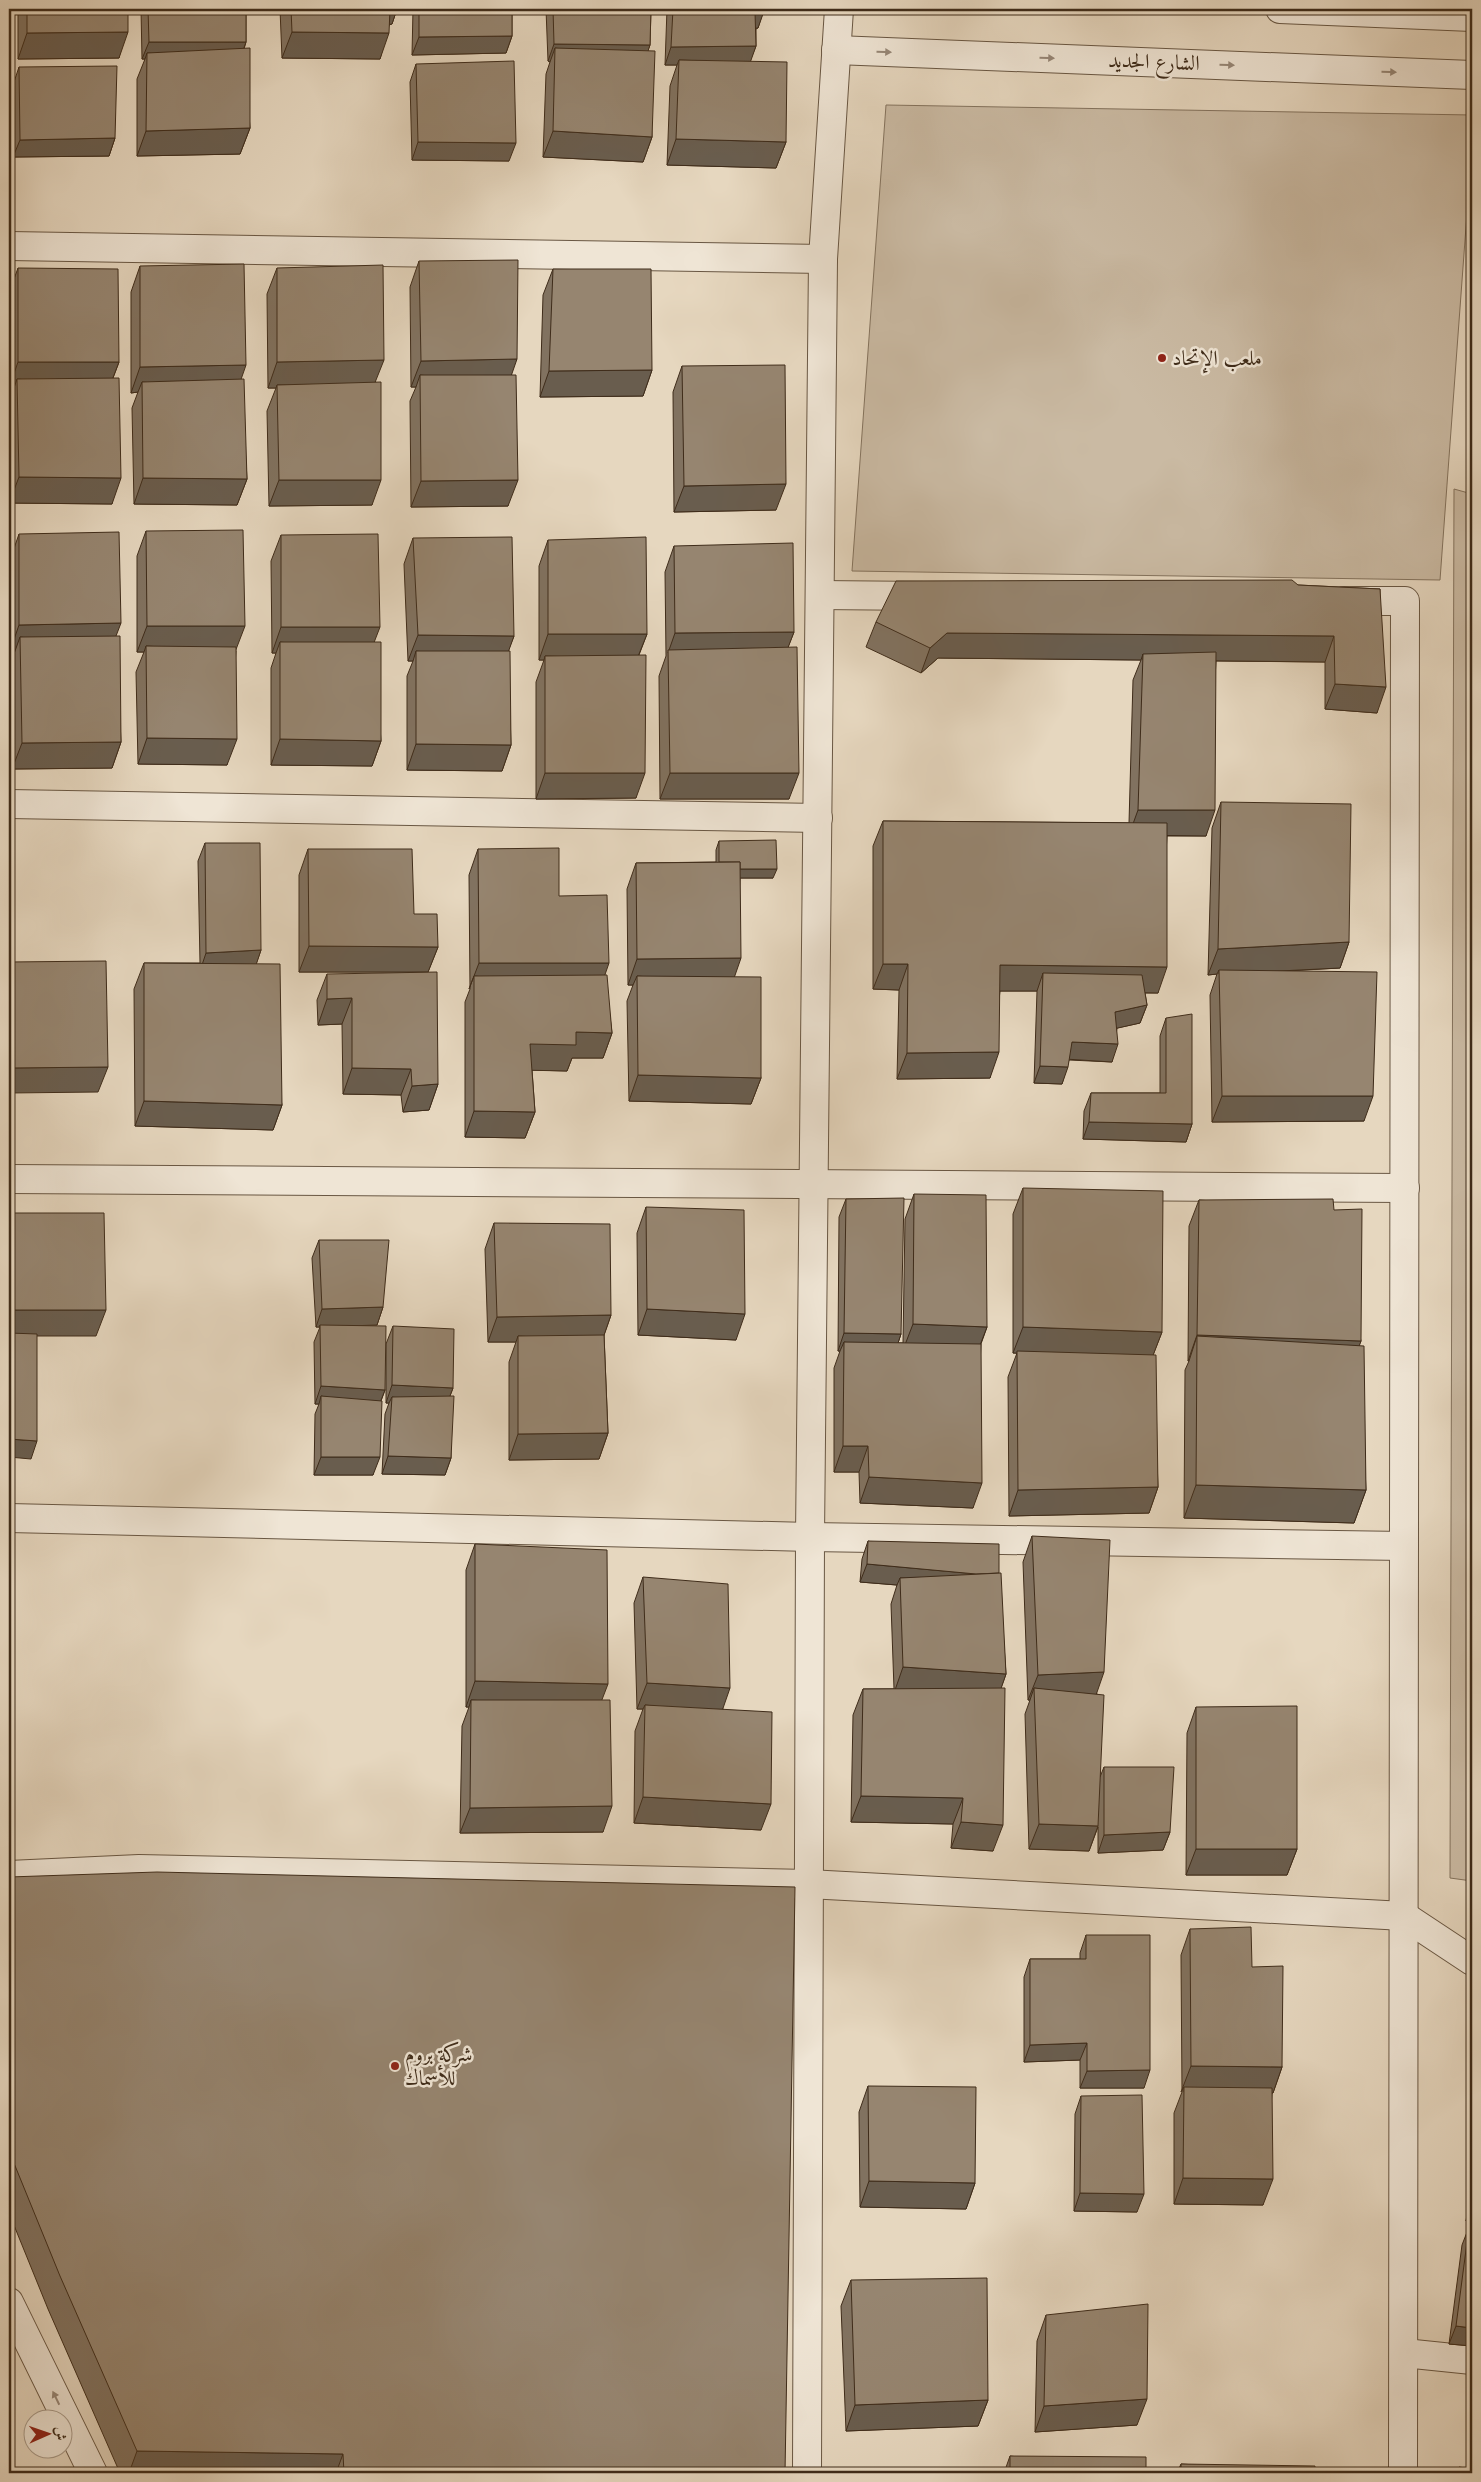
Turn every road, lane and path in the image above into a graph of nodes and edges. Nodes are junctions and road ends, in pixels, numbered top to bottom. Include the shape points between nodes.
1 (839, 9) edge
2 (1280, 9) edge
3 (1472, 17) edge
4 (836, 50) junction
5 (1472, 75) edge
6 (9, 246) edge
7 (823, 259) junction
8 (820, 595) junction
9 (949, 596) edge
10 (1316, 600) edge
11 (9, 804) edge
12 (818, 818) junction
13 (9, 1179) edge
14 (814, 1185) junction
15 (1405, 1188) junction
16 (9, 1518) edge
17 (810, 1536) junction
18 (1404, 1546) junction
19 (9, 1875) edge
20 (808, 1884) junction
21 (1404, 1916) junction
22 (1472, 1961) edge
23 (9, 2302) edge
24 (1404, 2353) junction
25 (1472, 2360) edge
26 (93, 2473) edge
27 (807, 2473) edge
28 (1403, 2473) edge

1 - 4 street
2 - 3 street
4 -> 5 street, الشارع الجديد
4 - 7 street
6 - 7 street
7 - 8 street
8 - 9 street
8 - 12 street
10 - 15 street via 1405,602
11 - 12 street
12 - 14 street
13 - 14 street
14 - 15 street
14 - 17 street
15 - 18 street
16 - 17 street
17 - 18 street
17 - 20 street
18 - 21 street
19 - 20 street via 139,1869
20 - 21 street
20 - 27 street
21 - 22 street
21 - 24 street
26 -> 23 street
24 - 25 street
24 - 28 street

